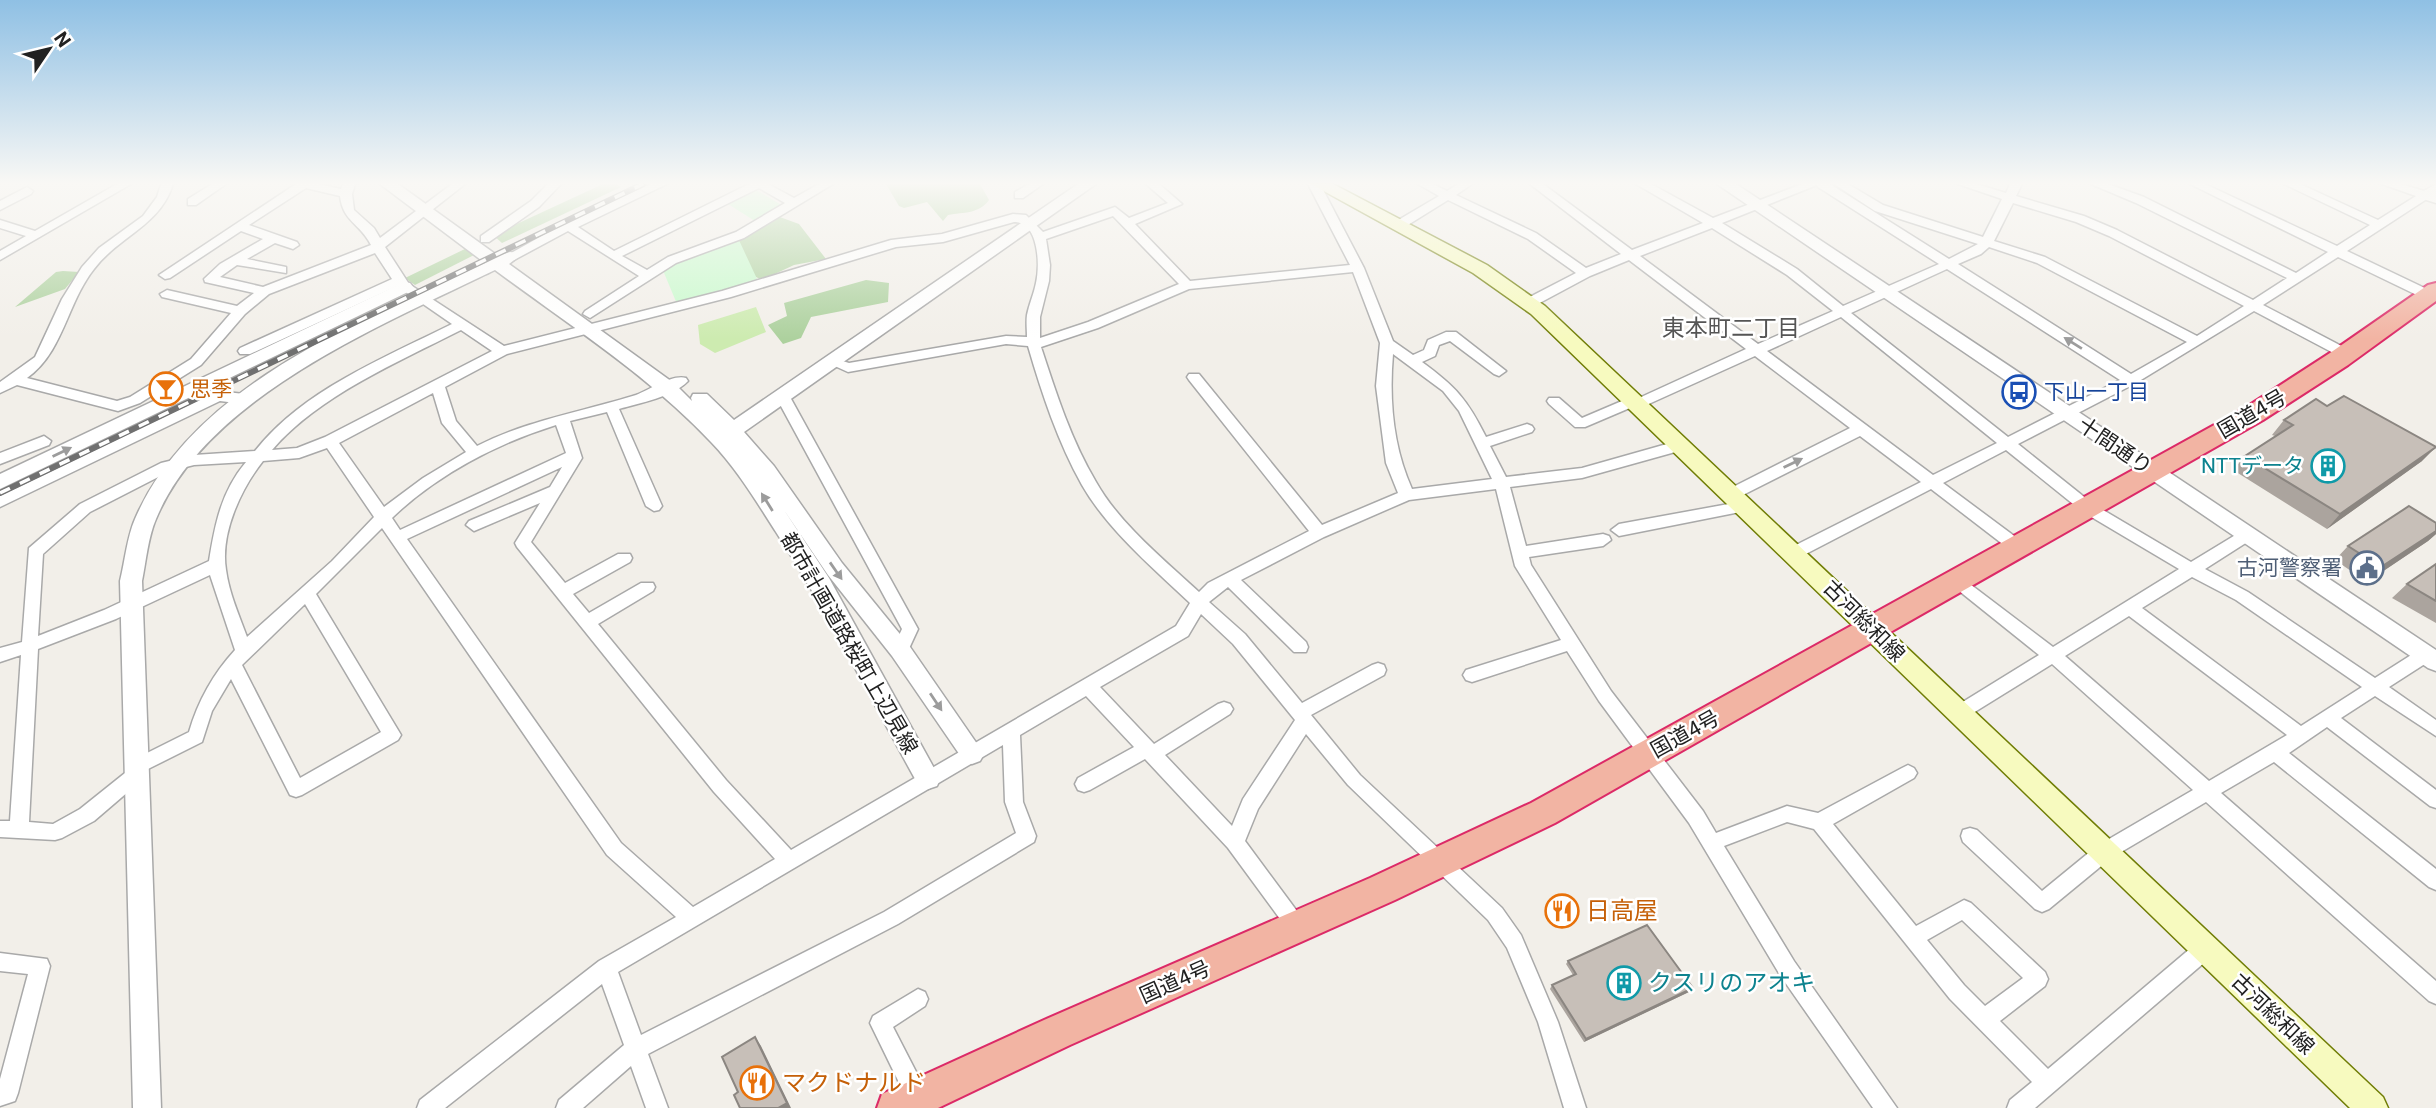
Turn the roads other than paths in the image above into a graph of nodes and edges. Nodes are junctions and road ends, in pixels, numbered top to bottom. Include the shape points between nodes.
1 (34, 236) edge
2 (126, 236) edge
3 (224, 236) edge
4 (264, 236) edge
5 (373, 236) edge
6 (392, 236) edge
7 (470, 236) edge
8 (479, 236) edge
9 (490, 236) edge
10 (550, 236) edge
11 (583, 236) edge
12 (653, 236) edge
13 (738, 236) edge
14 (951, 236) edge
15 (1026, 236) edge
16 (1036, 236) edge
17 (1139, 236) edge
18 (1341, 236) edge
19 (1419, 236) edge
20 (1531, 236) edge
21 (1604, 236) edge
22 (1680, 236) edge
23 (1735, 236) edge
24 (1803, 236) edge
25 (1904, 236) edge
26 (1967, 236) edge
27 (1990, 236) edge
28 (2118, 236) edge
29 (2211, 236) edge
30 (2305, 236) edge
31 (2362, 236) edge
32 (272, 239) junction
33 (485, 239) junction
34 (1987, 242) junction
35 (293, 245) dead end
36 (378, 246) junction
37 (2337, 251) junction
38 (0, 255) edge
39 (1629, 255) junction
40 (612, 256) junction
41 (504, 260) junction
42 (235, 261) junction
43 (1949, 264) junction
44 (1358, 268) junction
45 (281, 270) dead end
46 (1585, 273) junction
47 (165, 275) dead end
48 (646, 275) junction
49 (2296, 278) junction
50 (1187, 285) junction
51 (408, 289) junction
52 (264, 291) junction
53 (1886, 292) junction
54 (2432, 293) edge
55 (167, 294) dead end
56 (1529, 303) junction
57 (2252, 306) junction
58 (240, 311) junction
59 (1842, 311) junction
60 (594, 322) junction
61 (461, 325) junction
62 (1034, 342) junction
63 (1387, 342) junction
64 (2197, 342) junction
65 (1755, 350) junction
66 (245, 351) dead end
67 (502, 351) junction
68 (2346, 354) junction
69 (1412, 361) junction
70 (833, 362) junction
71 (1499, 371) dead end
72 (1194, 377) dead end
73 (16, 380) junction
74 (2131, 380) junction
75 (437, 385) junction
76 (675, 385) junction
77 (0, 388) edge
78 (783, 397) junction
79 (244, 399) junction
80 (1554, 401) dead end
81 (1635, 402) junction
82 (612, 408) junction
83 (2065, 413) junction
84 (562, 420) junction
85 (1527, 429) dead end
86 (1861, 429) junction
87 (727, 435) junction
88 (44, 441) dead end
89 (330, 441) junction
90 (1482, 443) junction
91 (2006, 444) junction
92 (1681, 445) junction
93 (475, 453) junction
94 (574, 455) junction
95 (257, 456) junction
96 (0, 459) edge
97 (180, 462) junction
98 (2152, 471) junction
99 (0, 482) edge
100 (1930, 483) junction
101 (1502, 485) junction
102 (556, 490) junction
103 (1407, 495) junction
104 (1738, 500) junction
105 (0, 502) edge
106 (654, 506) dead end
107 (2088, 508) junction
108 (384, 518) junction
109 (474, 525) dead end
110 (1619, 530) dead end
111 (1319, 533) junction
112 (2247, 535) junction
113 (396, 538) junction
114 (1604, 540) dead end
115 (2018, 548) junction
116 (1794, 553) junction
117 (1520, 554) junction
118 (624, 558) dead end
119 (216, 565) junction
120 (2194, 569) junction
121 (1230, 579) junction
122 (1956, 582) junction
123 (647, 587) dead end
124 (563, 592) junction
125 (311, 599) dead end
126 (1200, 601) junction
127 (132, 604) junction
128 (2131, 608) junction
129 (587, 622) junction
130 (1872, 629) junction
131 (1572, 643) junction
132 (29, 647) junction
133 (1300, 647) dead end
134 (243, 650) junction
135 (900, 650) junction
136 (0, 655) edge
137 (2054, 657) junction
138 (2430, 658) edge
139 (233, 665) junction
140 (1378, 670) dead end
141 (1472, 676) dead end
142 (1088, 686) junction
143 (2376, 686) junction
144 (1224, 709) dead end
145 (1959, 713) junction
146 (1302, 717) junction
147 (2328, 718) junction
148 (2436, 729) edge
149 (1012, 730) junction
150 (2300, 734) junction
151 (1150, 752) junction
152 (2275, 752) junction
153 (972, 754) junction
154 (1648, 755) junction
155 (137, 770) junction
156 (1908, 773) dead end
157 (928, 779) junction
158 (1084, 784) dead end
159 (2208, 792) junction
160 (2436, 800) edge
161 (1821, 822) junction
162 (0, 829) edge
163 (19, 830) junction
164 (1970, 836) dead end
165 (1235, 842) junction
166 (1711, 843) junction
167 (2104, 852) junction
168 (788, 860) junction
169 (1440, 864) junction
170 (2436, 881) edge
171 (692, 919) junction
172 (1298, 928) junction
173 (1914, 937) junction
174 (2205, 949) junction
175 (0, 962) edge
176 (606, 968) junction
177 (2436, 994) edge
178 (918, 999) dead end
179 (1985, 1020) junction
180 (634, 1050) junction
181 (2047, 1083) junction
182 (0, 1095) edge
183 (907, 1103) edge
184 (1567, 1105) edge
185 (147, 1108) edge
186 (428, 1108) edge
187 (567, 1108) edge
188 (657, 1108) edge
189 (1886, 1108) edge
190 (2018, 1108) edge
191 (2372, 1108) edge

1 - 38 street
2 - 73 street via 103,251 83,274 41,359
3 - 47 street
4 - 32 street
5 - 36 street
6 - 36 street
7 - 41 street, 都市計画道路桜町上辺見線
8 - 33 street, 都市計画道路桜町上辺見線
9 - 33 street
10 - 41 street
11 - 40 street
12 - 40 street
13 - 48 street via 672,260
14 - 60 street via 910,240 726,294
15 - 70 street
16 - 62 street via 1044,265 1033,317
17 - 50 street
18 - 44 street
19 - 56 main road, 古河総和線 via 1480,269
20 - 46 street
21 - 39 street
22 - 39 street
23 - 59 street
24 - 53 street, 十間通り
25 - 43 street
26 - 34 street
27 - 34 street
28 - 57 street
29 - 49 street
30 - 37 street
31 - 37 street
32 - 35 street
32 - 42 street
33 - 41 street, 都市計画道路桜町上辺見線
34 - 43 street
34 - 64 street via 2066,271
36 - 51 street
36 - 52 street
37 - 49 street
37 - 54 street
39 - 46 street
39 - 65 street
40 - 48 street
41 - 51 street
41 - 60 street, 都市計画道路桜町上辺見線
42 - 45 street
42 - 52 street via 210,279
43 - 53 street
74 -> 43 street
44 - 50 street
44 - 63 street
46 - 56 street
48 - 60 street
49 - 57 street
50 - 62 street via 1093,325
51 - 61 street
51 - 66 street
51 - 79 street
99 -> 51 street
52 - 58 street
53 - 59 street
53 - 83 street, 十間通り
54 - 68 highway, 国道4号
55 - 58 street
56 - 81 main road, 古河総和線
57 - 64 street
57 - 68 street
58 - 73 street via 196,362 118,406
59 - 65 street
59 - 91 street
60 - 67 street
60 - 76 street, 都市計画道路桜町上辺見線
61 - 67 street
61 - 95 street via 311,406
62 - 70 street via 1006,340 848,368
62 - 126 street via 1068,442 1089,484 1157,563
63 - 69 street
63 - 103 street via 1383,386 1393,463
64 - 74 street
65 - 81 street
65 - 86 street
67 - 75 street
68 - 98 highway, 国道4号 via 2254,414
69 - 71 street via 1451,335
69 - 90 street via 1448,388
70 - 78 street
72 - 111 street
73 - 77 street
74 - 83 street
75 - 89 street
75 - 93 street via 449,423
76 - 82 street
76 - 87 street, 都市計画道路桜町上辺見線
78 - 87 street
78 - 135 street via 910,629
79 - 97 street
79 - 105 street via 218,396 206,401
80 - 81 street via 1580,424
81 - 92 main road, 古河総和線
82 - 84 street
82 - 106 street
83 - 91 street
83 - 98 street, 十間通り
84 - 93 street
84 - 94 street
85 - 90 street
86 - 100 street
104 -> 86 street
87 -> 135 street, 都市計画道路桜町上辺見線 via 767,471 866,612
157 -> 87 street, 都市計画道路桜町上辺見線 via 821,584
88 - 96 street
89 - 95 street via 299,453
89 - 108 street
90 - 101 street
91 - 100 street
91 - 107 street
92 - 101 street via 1583,473
92 - 104 main road, 古河総和線
93 - 108 street
94 - 102 street
94 - 113 street
95 - 97 street
95 - 119 street via 239,481 221,527
97 - 127 street via 141,530 131,565
97 - 132 street via 85,508 35,552
98 - 107 highway, 国道4号
98 - 112 street, 十間通り
100 - 115 street
100 - 116 street
101 - 103 street
101 - 117 street
102 - 109 street
102 - 124 street via 523,544
103 - 111 street
104 - 110 street
104 - 116 main road, 古河総和線
107 - 115 highway, 国道4号
107 - 120 street
108 - 113 street
108 - 134 street via 338,566
111 - 121 street
112 - 120 street
112 - 138 street, 十間通り
113 - 171 street via 614,849
114 - 117 street
115 - 122 highway, 国道4号
116 - 130 main road, 古河総和線
117 - 131 street
118 - 124 street
119 - 127 street
119 - 134 street
120 - 128 street
120 - 143 street
121 - 126 street
121 - 133 street
122 - 130 highway, 国道4号
122 - 137 street
123 - 129 street
124 - 129 street
125 - 139 street via 392,735 296,789
126 - 142 street via 1182,631
126 - 146 street via 1239,639
127 - 132 street
127 - 155 street
128 - 137 street
128 - 150 street
129 - 168 street via 720,786
130 - 145 main road, 古河総和線
130 - 154 highway, 国道4号
131 - 141 street
131 - 154 street
132 - 136 street
132 - 163 street
134 - 139 street
135 -> 153 street, 都市計画道路桜町上辺見線
137 - 145 street
137 - 159 street
138 - 143 street
139 - 155 street via 200,713 196,737
140 - 146 street
142 - 149 street
142 - 151 street
143 - 147 street
143 - 148 street
144 - 151 street
145 - 167 main road, 古河総和線
146 - 165 street via 1250,805
146 - 169 street via 1354,780
147 - 150 street
147 - 160 street
149 - 153 street
149 - 180 street via 1014,802 1027,836 891,918
150 - 152 street
151 - 158 street
151 - 165 street
152 - 159 street
152 - 170 street
153 - 157 street
154 - 166 street
154 - 169 highway, 国道4号
155 - 163 street via 88,815 55,832
155 - 185 street
156 - 161 street
157 - 168 street
159 - 167 street
159 - 177 street
161 - 166 street via 1787,814
161 - 173 street
162 - 163 street
164 - 167 street via 2042,903
165 - 172 street
166 - 189 street via 1787,968
167 - 174 main road, 古河総和線
168 - 171 street
169 - 172 highway, 国道4号
169 - 184 street via 1481,900 1514,942 1548,1021
171 - 176 street
172 - 183 highway, 国道4号
173 - 179 street
173 - 179 street via 1964,909 2038,979
174 - 181 street
174 - 191 main road, 古河総和線
175 - 182 street via 40,966 7,1093
176 - 180 street
176 - 186 street
178 - 183 street via 880,1023
179 - 181 street
180 - 187 street
180 - 188 street
181 - 190 street

